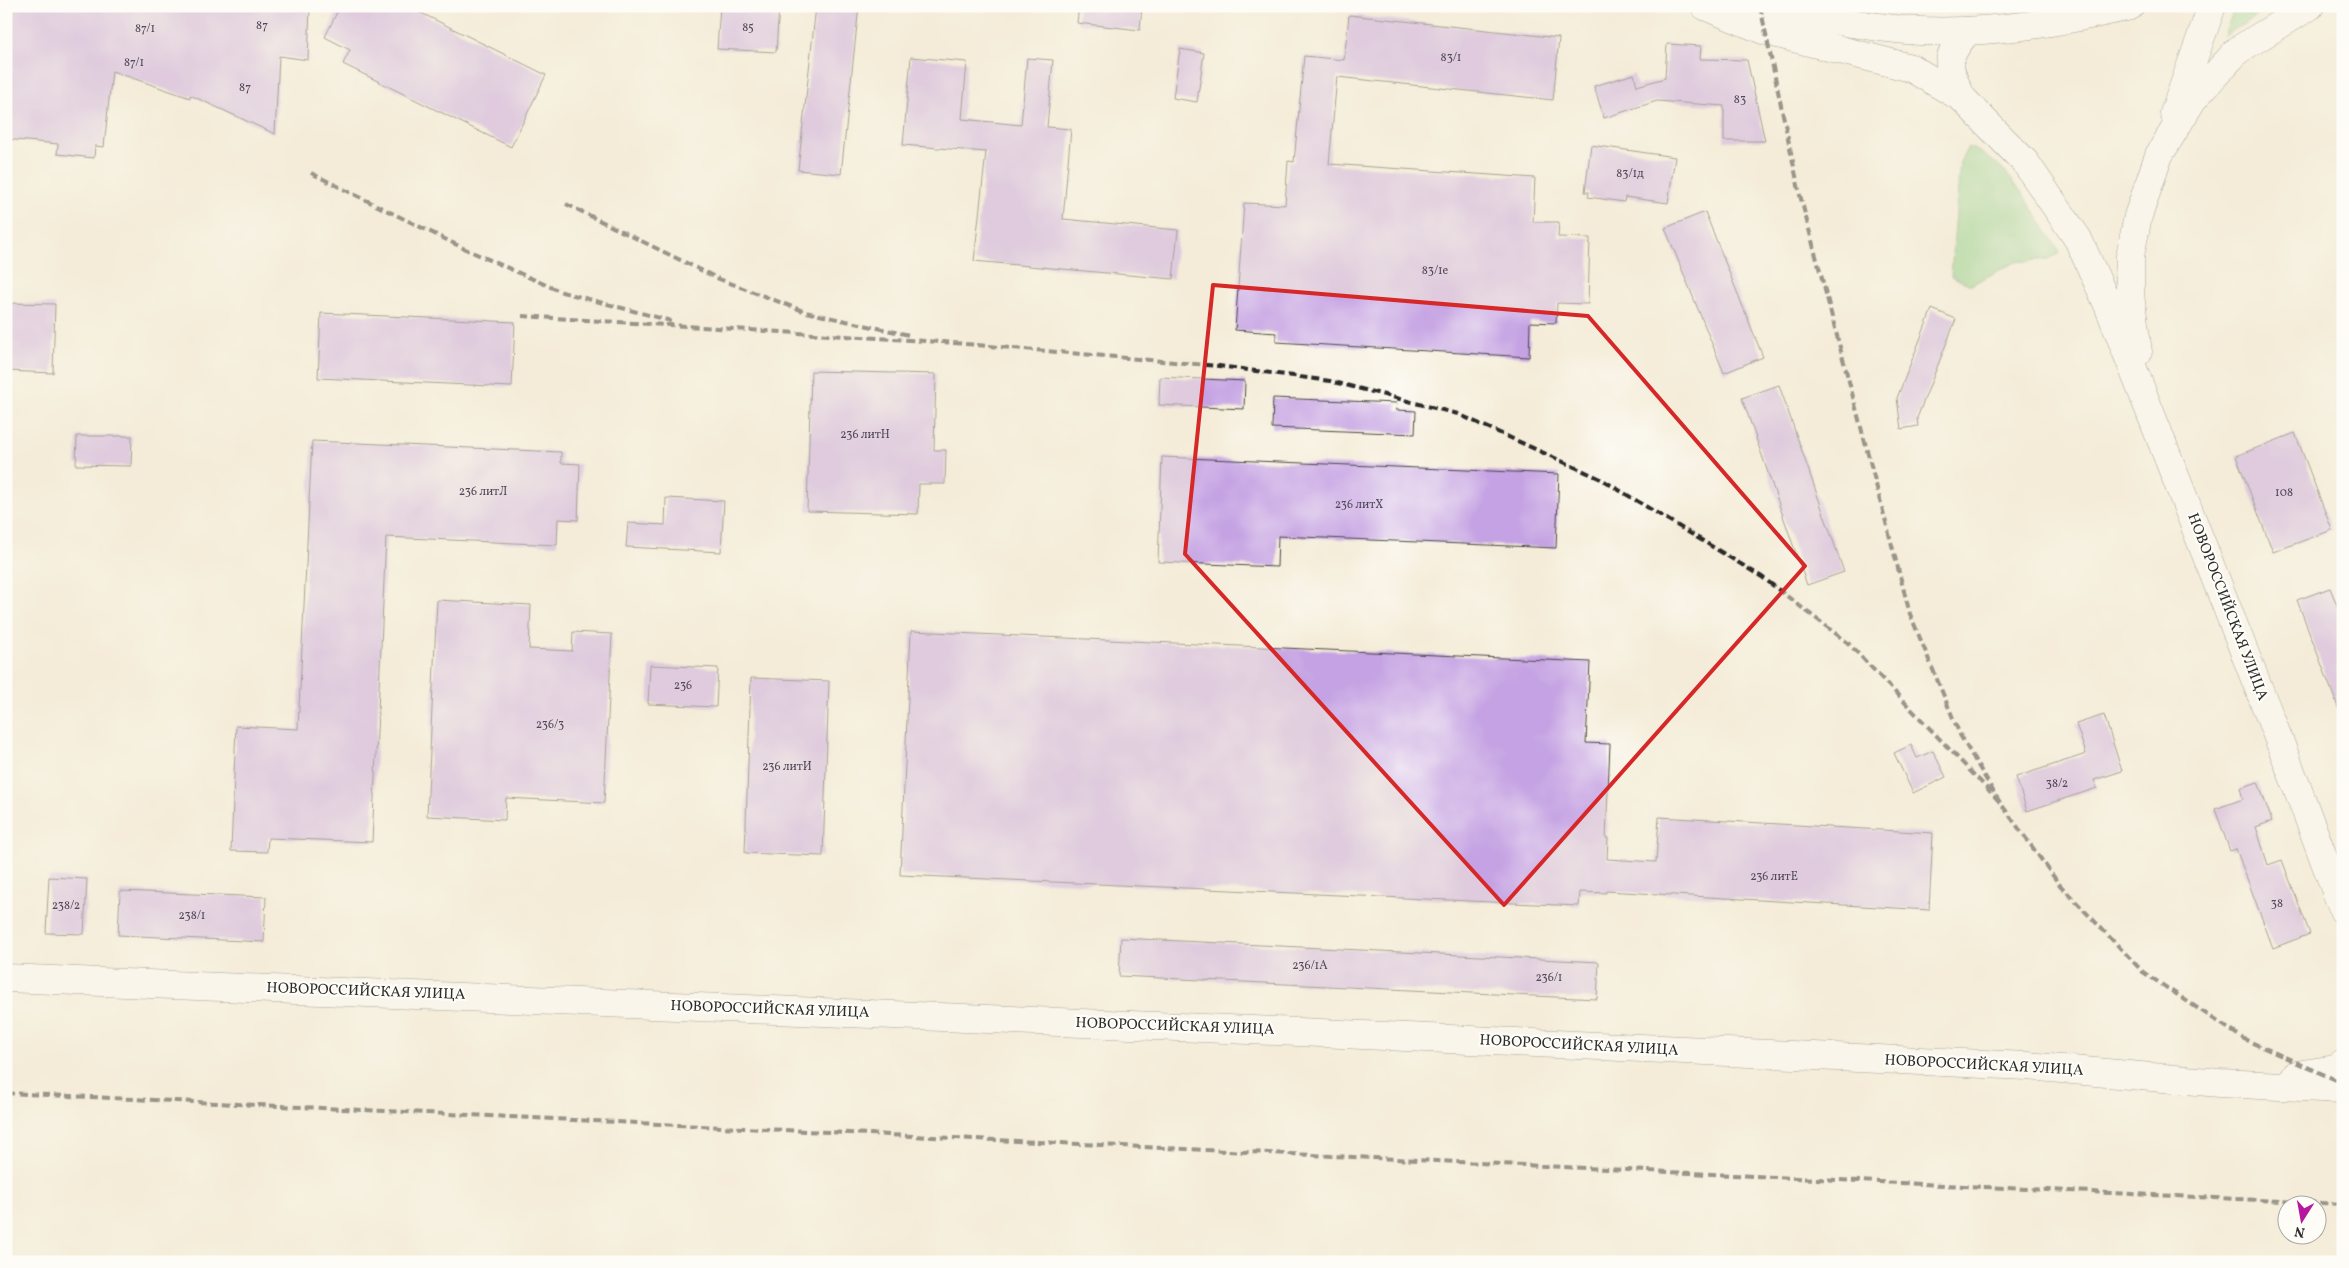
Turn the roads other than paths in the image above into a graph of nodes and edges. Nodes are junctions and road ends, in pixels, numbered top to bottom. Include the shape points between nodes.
1 (1705, 6) edge
2 (1759, 6) edge
3 (2130, 6) edge
4 (2212, 6) edge
5 (2310, 6) edge
6 (1968, 31) junction
7 (1962, 98) junction
8 (2159, 155) junction
9 (2144, 396) junction
10 (2343, 910) edge
11 (6, 978) edge
12 (2343, 1064) edge
13 (2220, 1083) junction
14 (2343, 1089) edge

1 - 7 street via 1766,31 1911,68
2 - 6 street via 1847,23 1919,31
3 - 6 street via 2057,23
4 - 8 street
5 - 8 street via 2238,50 2192,100
6 - 7 street via 1954,47 1949,72
7 - 9 street, НОВОРОССИЙСКАЯ УЛИЦА via 2025,162 2078,239
8 - 9 street via 2138,216 2130,256 2130,295
9 - 10 street, НОВОРОССИЙСКАЯ УЛИЦА
11 - 13 street, НОВОРОССИЙСКАЯ УЛИЦА via 2008,1065
12 - 13 street via 2336,1069 2317,1072
13 - 14 street, НОВОРОССИЙСКАЯ УЛИЦА

